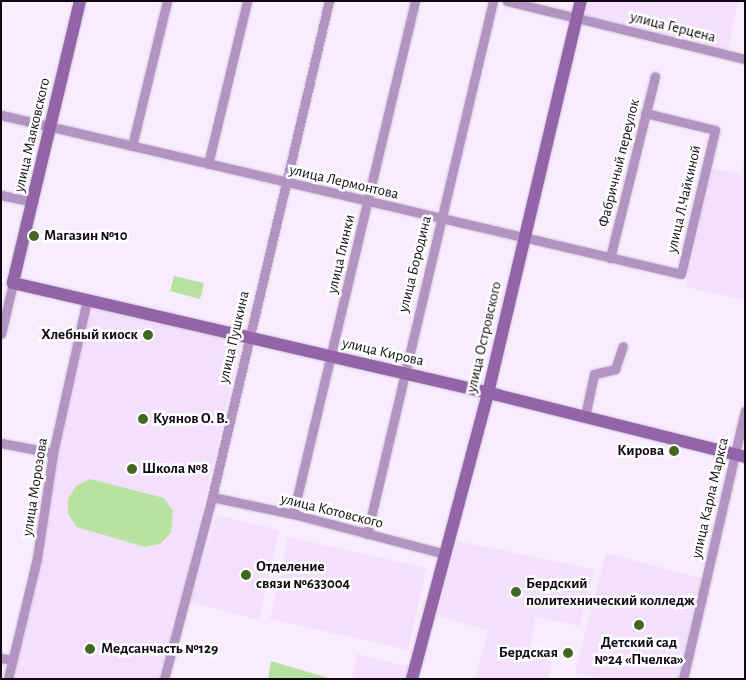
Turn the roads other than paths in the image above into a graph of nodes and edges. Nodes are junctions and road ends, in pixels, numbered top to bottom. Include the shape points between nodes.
1 (80, 1) edge
2 (167, 1) edge
3 (247, 1) edge
4 (329, 1) edge
5 (415, 1) edge
6 (493, 1) edge
7 (507, 1) edge
8 (580, 1) edge
9 (577, 18) junction
10 (745, 59) edge
11 (655, 76) dead end
12 (645, 114) junction
13 (1, 115) edge
14 (50, 127) junction
15 (132, 146) junction
16 (208, 164) junction
17 (286, 182) junction
18 (1, 195) edge
19 (33, 202) junction
20 (367, 202) junction
21 (440, 218) junction
22 (524, 238) junction
23 (610, 258) junction
24 (681, 274) joint
25 (13, 283) junction
26 (87, 300) junction
27 (1, 334) edge
28 (248, 338) junction
29 (623, 346) dead end
30 (330, 357) junction
31 (403, 374) junction
32 (488, 393) junction
33 (745, 411) edge
34 (585, 416) junction
35 (1, 442) edge
36 (53, 453) junction
37 (739, 456) edge
38 (212, 497) junction
39 (293, 514) junction
40 (367, 534) junction
41 (444, 554) junction
42 (1, 658) edge
43 (12, 660) junction
44 (8, 679) edge
45 (164, 679) edge
46 (412, 679) edge
47 (683, 679) edge

1 - 14 street, улица Маяковского
2 - 15 street
3 - 16 street
4 - 17 street, улица Пушкина
5 - 20 street, улица Глинки
6 - 21 street, улица Бородина
7 - 9 street, улица Герцена
8 - 9 street, улица Островского
9 - 10 street, улица Герцена
9 - 22 street, улица Островского
11 - 12 street, Фабричный переулок
12 - 23 street, Фабричный переулок
12 - 24 street, улица Л.Чайкиной via 715,130
13 - 14 street, улица Лермонтова
14 - 15 street, улица Лермонтова
14 - 19 street, улица Маяковского
15 - 16 street, улица Лермонтова
16 - 17 street, улица Лермонтова
17 - 20 street, улица Лермонтова
17 - 28 street, улица Пушкина
18 - 19 street
19 - 25 street, улица Маяковского
20 - 21 street, улица Лермонтова
20 - 30 street, улица Глинки
21 - 22 street, улица Лермонтова
21 - 31 street, улица Бородина
22 - 23 street, улица Лермонтова
22 - 32 street, улица Островского
23 - 24 street, улица Лермонтова
25 - 26 street, улица Кирова
25 - 27 street, улица Маяковского
26 - 28 street, улица Кирова
26 - 36 street, улица Морозова
28 - 30 street, улица Кирова
28 - 38 street, улица Пушкина
29 - 34 street via 615,370 594,374
30 - 31 street, улица Кирова
30 - 39 street, улица Глинки
31 - 32 street, улица Кирова
31 - 40 street, улица Бородина
32 - 34 street, улица Кирова
32 - 41 street, улица Островского
33 - 37 street, улица Карла Маркса
34 - 37 street, улица Кирова
35 - 36 street
36 - 43 street, улица Морозова via 37,558
37 - 47 street, улица Карла Маркса
38 - 39 street, улица Котовского
38 - 45 street, улица Пушкина
39 - 40 street, улица Котовского
40 - 41 street, улица Котовского
41 - 46 street, улица Островского
42 - 43 street
43 - 44 street, улица Морозова

